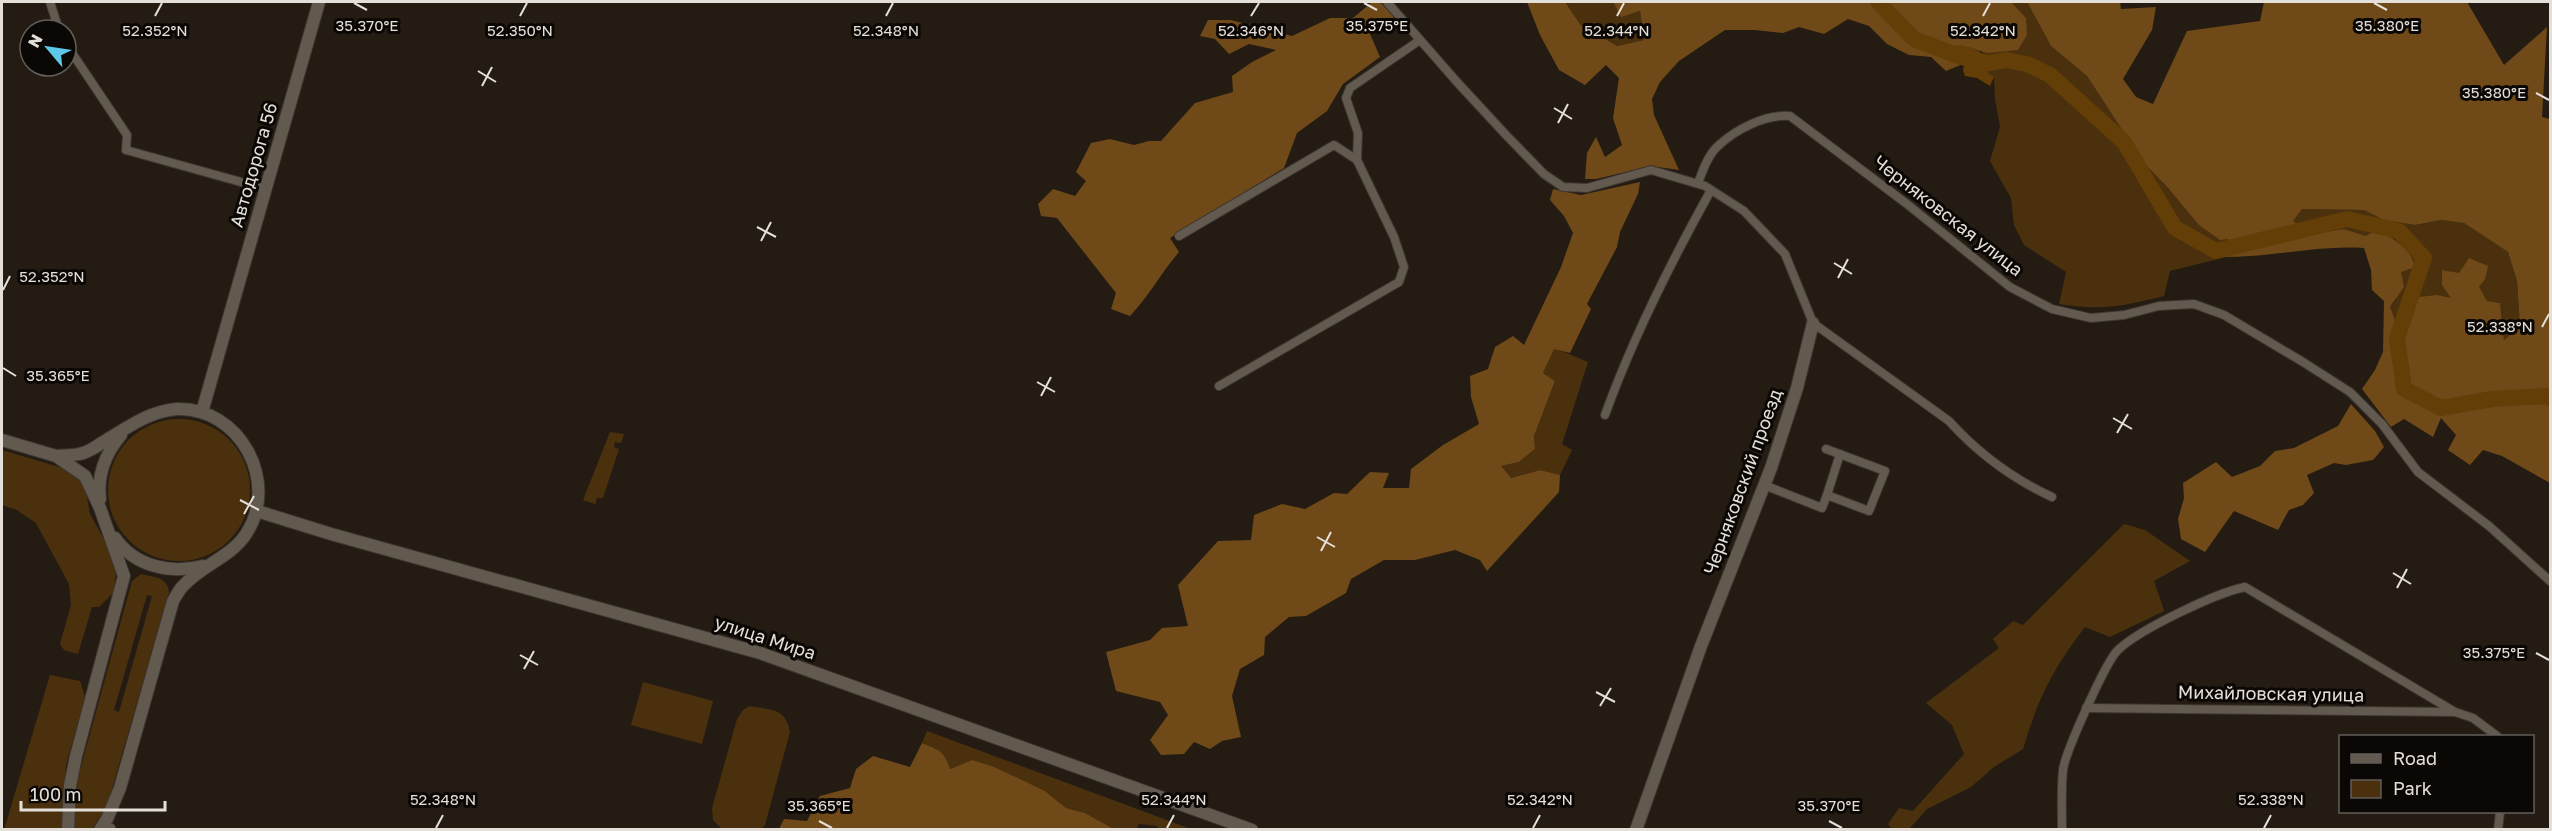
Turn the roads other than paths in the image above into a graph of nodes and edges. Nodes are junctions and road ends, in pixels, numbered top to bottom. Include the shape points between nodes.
1 (50, 2) edge
2 (319, 2) edge
3 (1388, 2) edge
4 (55, 18) edge
5 (1420, 40) junction
6 (78, 62) edge
7 (1357, 160) junction
8 (1698, 183) junction
9 (266, 189) junction
10 (1711, 189) junction
11 (1179, 236) dead end
12 (1813, 323) junction
13 (1219, 386) dead end
14 (202, 412) junction
15 (1605, 415) dead end
16 (125, 430) junction
17 (2, 440) edge
18 (1826, 450) dead end
19 (1840, 454) junction
20 (56, 456) junction
21 (1764, 485) junction
22 (1827, 495) junction
23 (2052, 497) dead end
24 (100, 508) junction
25 (257, 511) junction
26 (106, 524) junction
27 (208, 565) junction
28 (2550, 581) edge
29 (2086, 708) junction
30 (2455, 712) junction
31 (2496, 735) edge
32 (2500, 813) edge
33 (107, 829) edge
34 (68, 830) edge
35 (1252, 830) edge
36 (1636, 830) edge
37 (2062, 830) edge
38 (2498, 830) edge

1 - 4 street
2 - 9 main road, Автодорога 56
3 - 5 street
5 - 7 street via 1350,88 1346,98 1358,133
5 - 8 street via 1544,174 1563,187 1587,188 1652,170
6 - 9 street via 127,135 126,150
7 - 11 street via 1334,145
7 - 13 street via 1394,237 1404,267 1399,282
8 - 10 street
8 - 28 street, Черняковская улица via 1717,146 1740,130 1776,115 1790,116 2010,287 2052,309 2091,318 2194,304 2224,315 2350,392 2382,424 2418,472 2490,526
9 - 14 main road, Автодорога 56
10 - 12 street via 1744,211 1785,254
10 - 15 street via 1623,365
12 - 21 main road, Черняковский проезд via 1797,388
12 - 23 street via 1949,421 2001,468
14 - 16 main road via 178,409 155,413
14 - 25 main road via 240,437 251,453 258,482
16 - 20 main road via 80,454
16 - 24 main road via 102,465 98,486
17 - 20 main road
18 - 19 street
19 - 22 street
19 - 22 street via 1885,471 1869,511
20 - 24 main road via 85,476
21 - 22 street via 1822,508
21 - 36 main road, Черняковский проезд via 1701,646
24 - 26 main road
25 - 27 main road via 246,534 230,552
25 - 35 main road, улица Мира via 760,653
26 - 27 main road via 124,548 149,565 169,570
26 - 34 main road via 124,576 76,756
27 - 33 main road via 183,586 173,601
29 - 30 street, Михайловская улица
29 - 30 street via 2117,650 2159,623 2245,587
29 - 37 street via 2063,767
30 - 31 street via 2473,718
32 - 38 street

